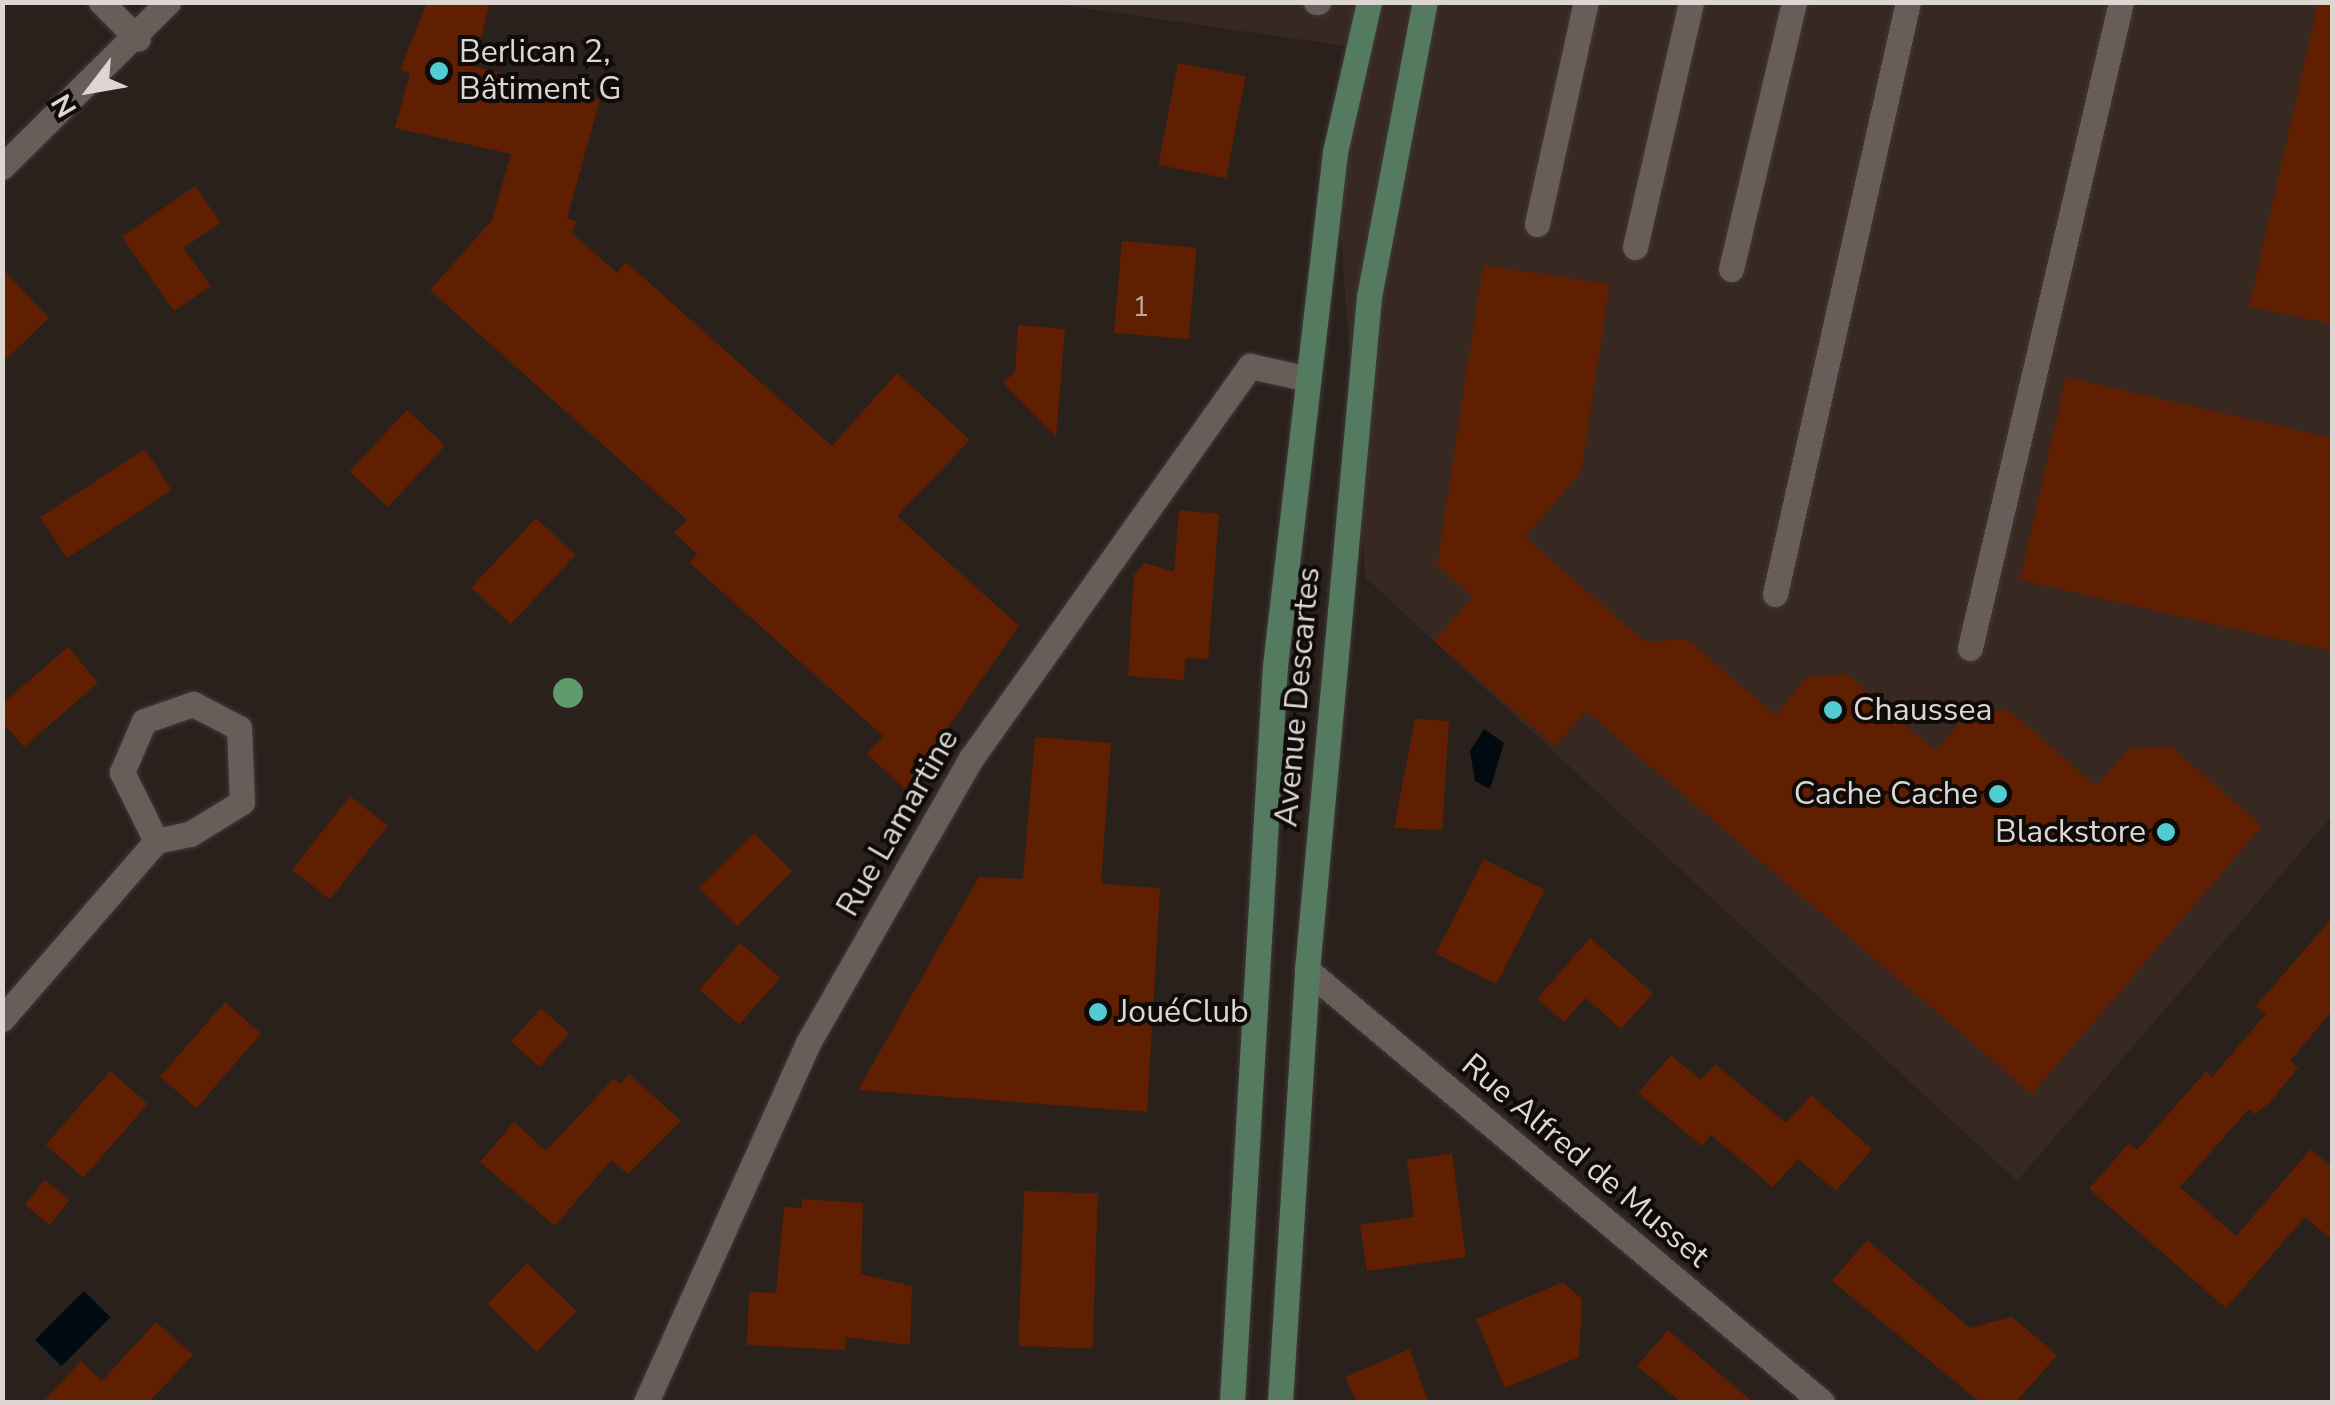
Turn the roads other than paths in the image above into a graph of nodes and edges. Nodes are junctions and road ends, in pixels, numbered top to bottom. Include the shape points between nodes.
1 (100, 2) edge
2 (168, 2) edge
3 (1369, 2) edge
4 (1425, 2) edge
5 (1586, 2) edge
6 (1692, 2) edge
7 (1794, 2) edge
8 (1908, 2) edge
9 (2121, 2) edge
10 (138, 39) junction
11 (2, 167) edge
12 (1537, 224) dead end
13 (1636, 247) dead end
14 (1731, 269) dead end
15 (1304, 378) junction
16 (1775, 594) dead end
17 (1970, 648) dead end
18 (156, 841) junction
19 (1307, 970) junction
20 (2, 1019) edge
21 (646, 1402) edge
22 (1232, 1402) edge
23 (1280, 1402) edge
24 (1822, 1402) edge

1 - 10 street
2 - 10 street
3 - 15 main road, Avenue Descartes via 1335,152
4 - 19 main road, Avenue Descartes via 1369,297
5 - 12 street
6 - 13 street
7 - 14 street
8 - 16 street
9 - 17 street
10 - 11 street
15 - 21 street, Rue Lamartine via 1250,366 972,756 808,1043
15 - 22 main road, Avenue Descartes via 1256,935
18 - 18 street via 122,772 144,721 193,704 238,728 242,802 190,834
18 - 20 street
19 - 23 main road, Avenue Descartes
19 - 24 street, Rue Alfred de Musset

